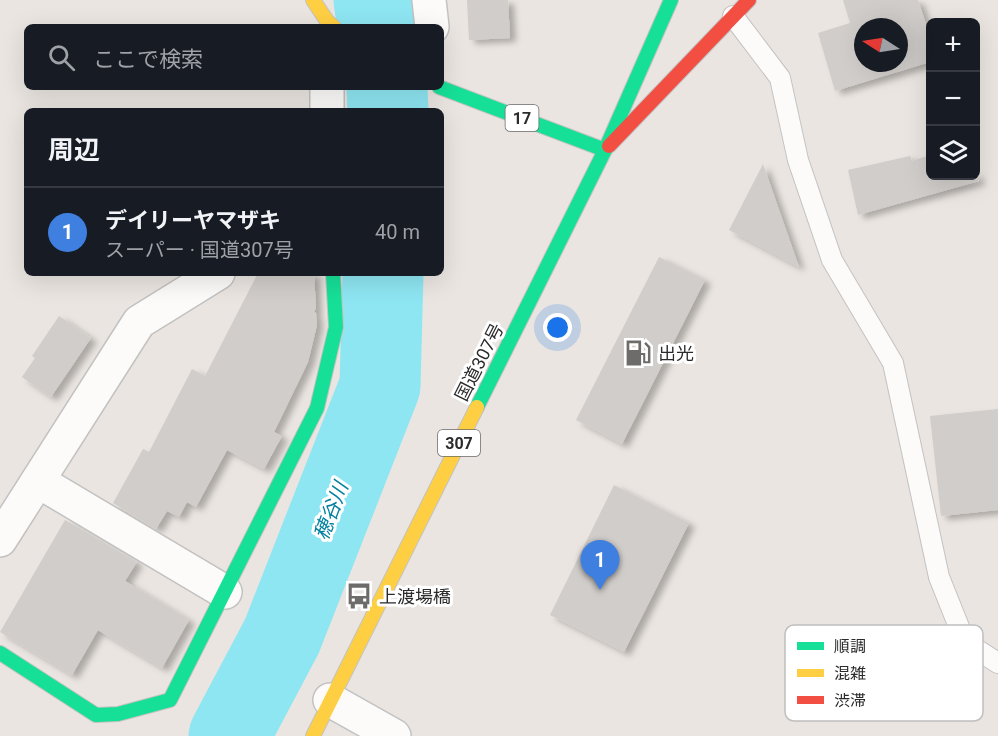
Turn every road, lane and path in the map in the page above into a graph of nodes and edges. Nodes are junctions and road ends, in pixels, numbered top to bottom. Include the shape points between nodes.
1 (429, 0) edge
2 (671, 0) edge
3 (749, 0) edge
4 (733, 16) junction
5 (432, 24) edge
6 (444, 89) edge
7 (327, 90) edge
8 (327, 108) edge
9 (605, 150) junction
10 (213, 276) edge
11 (333, 276) edge
12 (38, 481) junction
13 (0, 540) edge
14 (225, 592) junction
15 (958, 625) edge
16 (0, 653) edge
17 (983, 653) edge
18 (998, 663) edge
19 (330, 700) junction
20 (313, 736) edge
21 (394, 736) edge

1 - 5 street
2 - 9 main road, 国道307号 / 307
3 - 4 main road
4 - 9 main road
4 - 15 lane via 780,78 798,160 832,260 893,363 939,577
6 - 9 main road, 17
7 - 8 street
9 - 19 main road, 国道307号 / 307
10 - 12 street via 139,322
11 - 14 main road via 336,327 317,408
12 - 13 street
12 - 14 street
14 - 16 main road via 170,700 118,714 96,715
17 - 18 lane
19 - 20 main road, 国道307号 / 307
19 - 21 street

